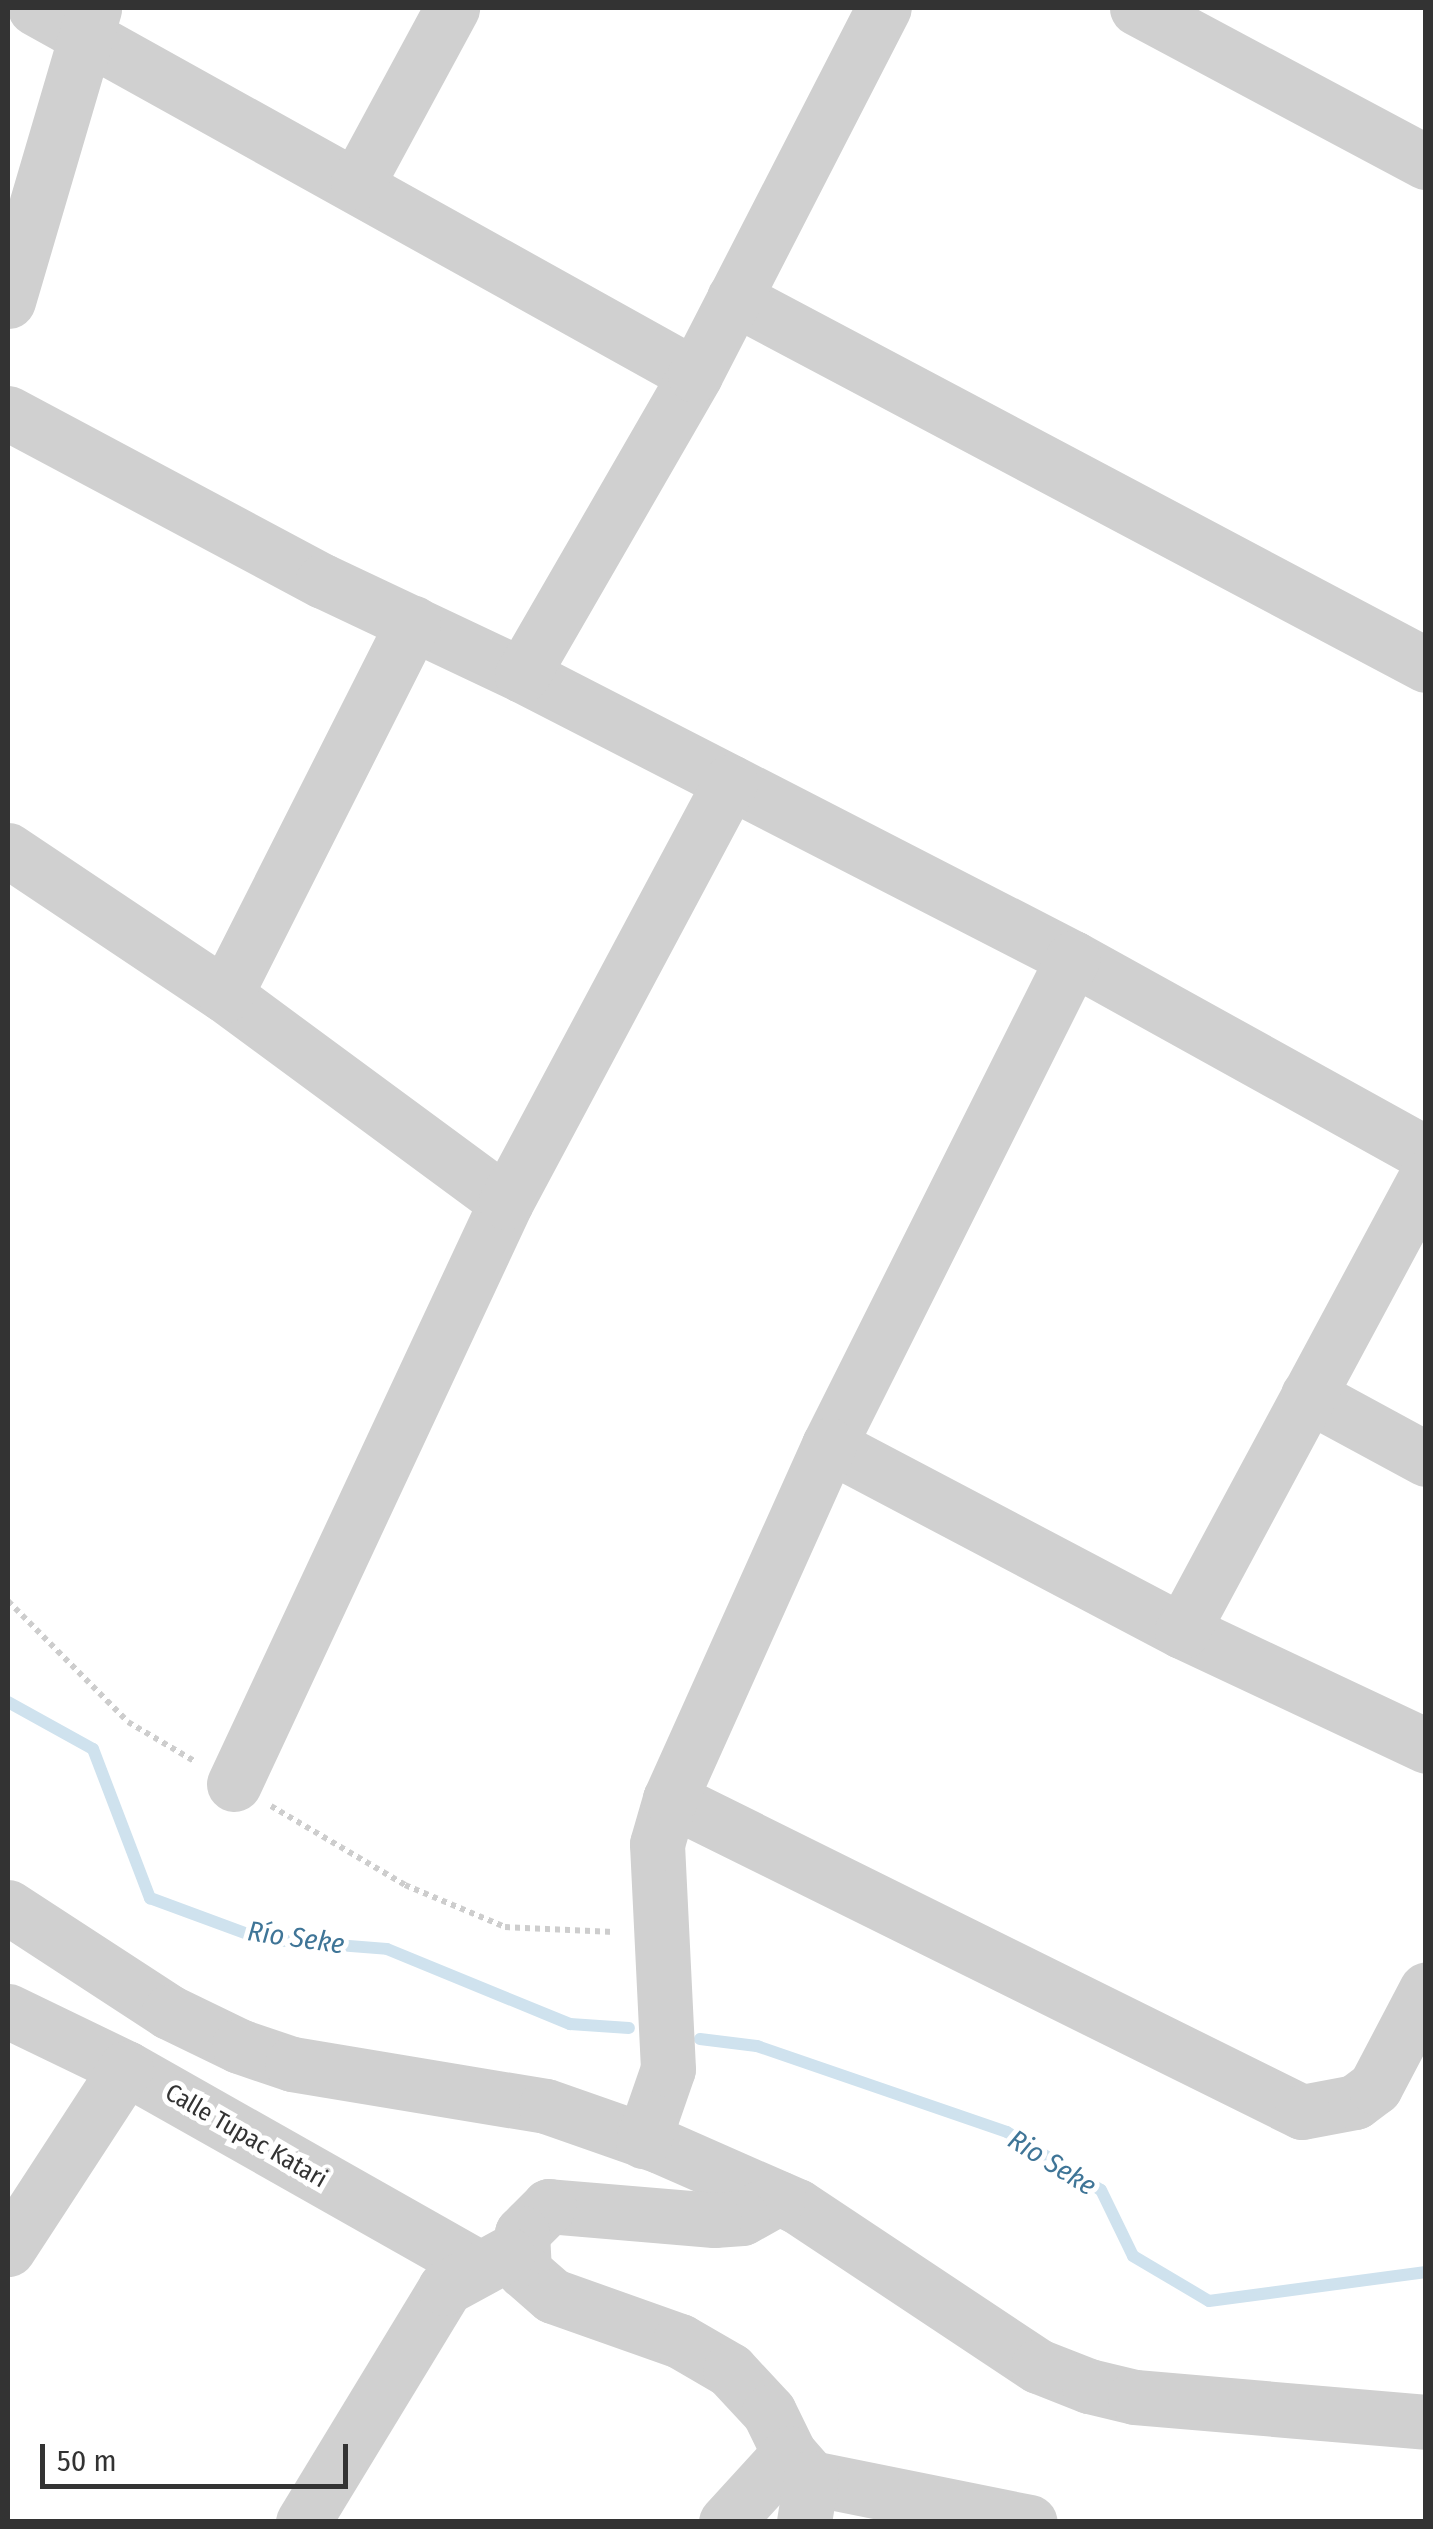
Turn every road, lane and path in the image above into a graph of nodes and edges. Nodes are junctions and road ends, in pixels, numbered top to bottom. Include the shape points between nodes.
1 (35, 8) edge
2 (452, 8) edge
3 (884, 8) edge
4 (1137, 8) edge
5 (91, 21) edge
6 (1426, 162) edge
7 (358, 182) junction
8 (734, 298) junction
9 (8, 300) edge
10 (695, 375) junction
11 (8, 413) edge
12 (413, 624) junction
13 (1426, 665) edge
14 (522, 675) junction
15 (730, 782) junction
16 (8, 850) edge
17 (1074, 958) junction
18 (225, 995) junction
19 (1426, 1154) edge
20 (1426, 1176) edge
21 (506, 1202) junction
22 (1308, 1394) junction
23 (829, 1445) junction
24 (1426, 1459) edge
25 (8, 1602) edge
26 (1182, 1630) junction
27 (1426, 1746) edge
28 (234, 1784) junction
29 (670, 1800) junction
30 (8, 1908) edge
31 (660, 1934) junction
32 (1426, 1990) edge
33 (8, 2011) edge
34 (126, 2068) junction
35 (644, 2141) junction
36 (778, 2198) junction
37 (8, 2249) edge
38 (501, 2257) junction
39 (1426, 2422) edge
40 (801, 2484) edge
41 (304, 2522) edge
42 (726, 2522) edge
43 (1030, 2522) edge

1 - 5 street
2 - 7 street
3 - 8 street
4 - 6 street
5 - 7 street
5 - 9 street
7 - 10 street
8 - 10 street
8 - 13 street
10 - 14 street
11 - 12 street
12 - 14 street
12 - 18 street
14 - 15 street
15 - 17 street
15 - 21 street
16 - 18 street
17 - 19 street
17 - 23 street
18 - 21 street
20 - 22 street
21 - 28 street
22 - 24 street
22 - 26 street
23 - 26 street
23 - 29 street
25 - 28 path via 128,1722
26 - 27 street
28 - 31 path via 404,1885 505,1927
29 - 31 street via 656,1844
29 - 32 street via 1302,2112 1355,2102 1375,2087
30 - 35 street via 169,2012 239,2046 292,2064 546,2106
31 - 35 street via 668,2069
33 - 34 street, Calle Tupac Katari
34 - 37 street
34 - 38 street, Calle Tupac Katari
35 - 36 street
36 - 38 street via 742,2218 714,2220 550,2206
36 - 39 street via 1038,2366 1089,2386 1134,2397
38 - 40 street via 553,2296 680,2342 730,2370 770,2412
38 - 41 street via 445,2288
40 - 42 street
40 - 43 street

